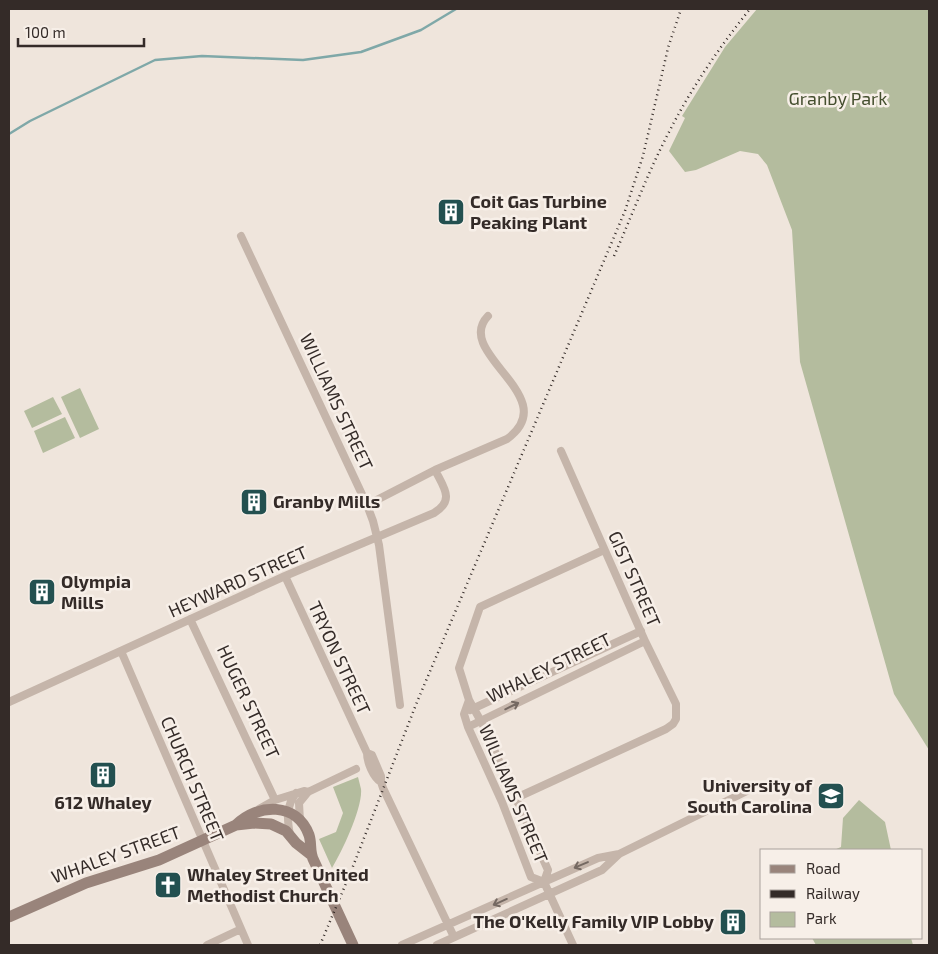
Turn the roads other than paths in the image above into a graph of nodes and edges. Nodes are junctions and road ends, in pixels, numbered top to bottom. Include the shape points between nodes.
1 (241, 236) dead end
2 (488, 316) dead end
3 (561, 451) dead end
4 (435, 470) junction
5 (366, 505) junction
6 (378, 537) junction
7 (604, 550) junction
8 (285, 576) junction
9 (190, 619) junction
10 (641, 631) junction
11 (645, 641) junction
12 (121, 651) junction
13 (469, 700) junction
14 (9, 702) edge
15 (400, 705) dead end
16 (474, 708) junction
17 (464, 714) junction
18 (481, 721) junction
19 (468, 727) junction
20 (356, 769) dead end
21 (747, 791) dead end
22 (308, 792) junction
23 (296, 793) junction
24 (516, 798) junction
25 (274, 800) junction
26 (256, 811) junction
27 (287, 813) junction
28 (300, 822) junction
29 (236, 825) junction
30 (290, 835) junction
31 (202, 841) junction
32 (310, 854) junction
33 (620, 854) junction
34 (544, 882) junction
35 (550, 894) junction
36 (9, 917) edge
37 (448, 925) junction
38 (241, 929) junction
39 (454, 937) junction
40 (206, 945) edge
41 (248, 945) edge
42 (353, 945) edge
43 (402, 945) edge
44 (437, 945) edge
45 (573, 945) edge

1 - 5 street, WILLIAMS STREET
2 - 4 street via 481,323 482,343 510,381 525,414 516,433 507,439
3 - 7 street, GIST STREET
4 - 5 street
4 - 6 street, HEYWARD STREET via 445,490 444,507
5 - 6 street, WILLIAMS STREET
6 - 8 street, HEYWARD STREET
6 - 15 street, WILLIAMS STREET
7 - 10 street, GIST STREET
7 - 13 street via 480,607 458,668
8 - 9 street, HEYWARD STREET
8 - 37 street, TRYON STREET via 367,753 372,755 381,782
9 - 12 street, HEYWARD STREET
9 - 25 street, HUGER STREET
10 - 11 street, GIST STREET
10 - 16 street, WHALEY STREET
18 -> 11 street, WHALEY STREET
11 - 24 street, GIST STREET via 676,704 676,719 672,724
12 - 14 street, HEYWARD STREET
12 - 31 street, CHURCH STREET
13 - 16 street, WILLIAMS STREET
13 - 17 street, WILLIAMS STREET
16 - 17 street, WHALEY STREET
16 - 18 street, WILLIAMS STREET
17 - 19 street, WILLIAMS STREET
18 - 19 street, WHALEY STREET
18 - 24 street, WILLIAMS STREET
19 - 34 street, WILLIAMS STREET via 531,877
20 - 22 street, WHALEY STREET
21 - 33 street
22 - 23 street, WHALEY STREET
22 - 28 street via 299,803
23 - 25 street, WHALEY STREET
23 - 27 street
24 - 34 street, WILLIAMS STREET via 548,870
25 - 26 street, WHALEY STREET
26 - 27 main road via 269,808
26 - 29 main road, WHALEY STREET
27 - 28 main road
27 - 30 street
28 - 32 main road via 309,837
29 - 30 main road, WHALEY STREET via 271,824
29 - 31 main road, WHALEY STREET
30 - 32 main road, WHALEY STREET
31 - 36 main road, WHALEY STREET via 150,863 68,890
31 - 38 street, CHURCH STREET
32 - 42 main road
33 -> 34 street via 598,858
33 - 35 street via 602,870
34 - 35 street, WILLIAMS STREET
34 -> 37 street
35 - 39 street
35 - 45 street, WILLIAMS STREET
37 - 39 street, TRYON STREET
37 - 43 street
38 - 40 street
38 - 41 street, CHURCH STREET
39 - 44 street

